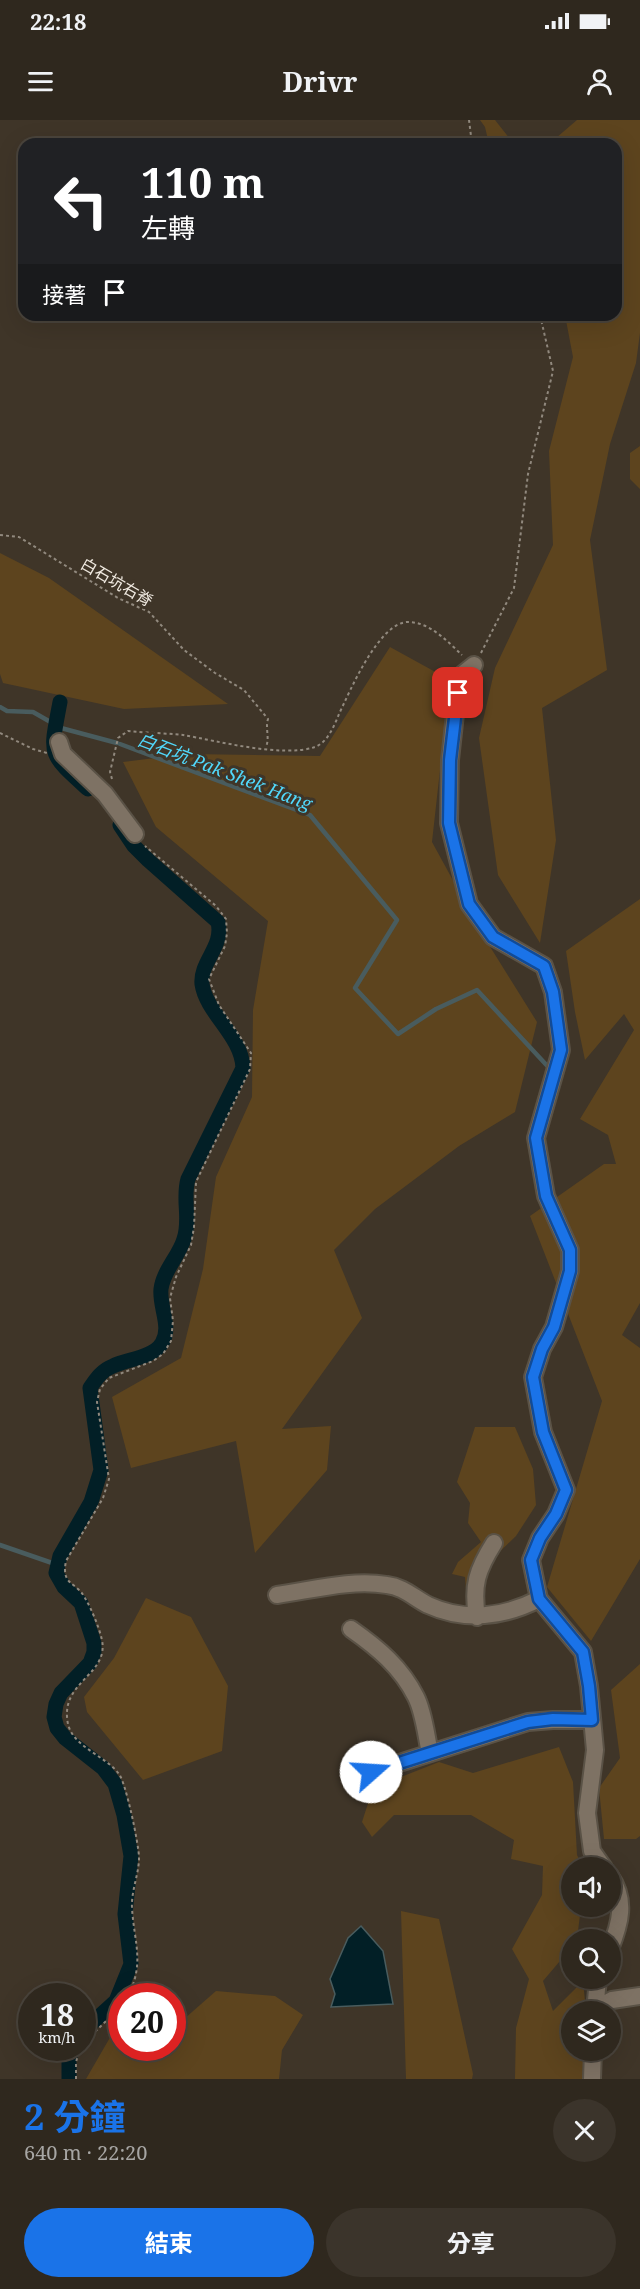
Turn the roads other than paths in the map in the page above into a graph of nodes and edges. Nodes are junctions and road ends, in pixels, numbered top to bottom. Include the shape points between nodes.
1 (474, 665) road end
2 (55, 748) road end
3 (135, 834) road end
4 (494, 1543) dead end
5 (277, 1595) dead end
6 (539, 1599) junction
7 (477, 1617) junction
8 (351, 1629) dead end
9 (592, 1720) junction
10 (430, 1752) junction
11 (371, 1772) dead end
12 (596, 1857) edge
13 (640, 1996) edge
14 (610, 2001) edge
15 (593, 2061) edge
16 (592, 2079) edge

1 - 6 street via 459,677 450,760 449,823 469,904 493,937 544,966 553,992 561,1050 536,1138 546,1196 570,1250 570,1271 554,1327 533,1377 543,1432 566,1490 531,1560
2 - 3 street via 105,794
4 - 7 street via 474,1590
5 - 7 street via 349,1584 378,1584 402,1589 428,1605
6 - 7 street via 520,1609
6 - 9 street via 583,1652
8 - 10 street via 379,1648 398,1668 417,1698
9 - 10 street via 528,1722
9 - 12 street via 595,1750 587,1814
10 - 11 street
13 - 14 street
15 - 16 street

